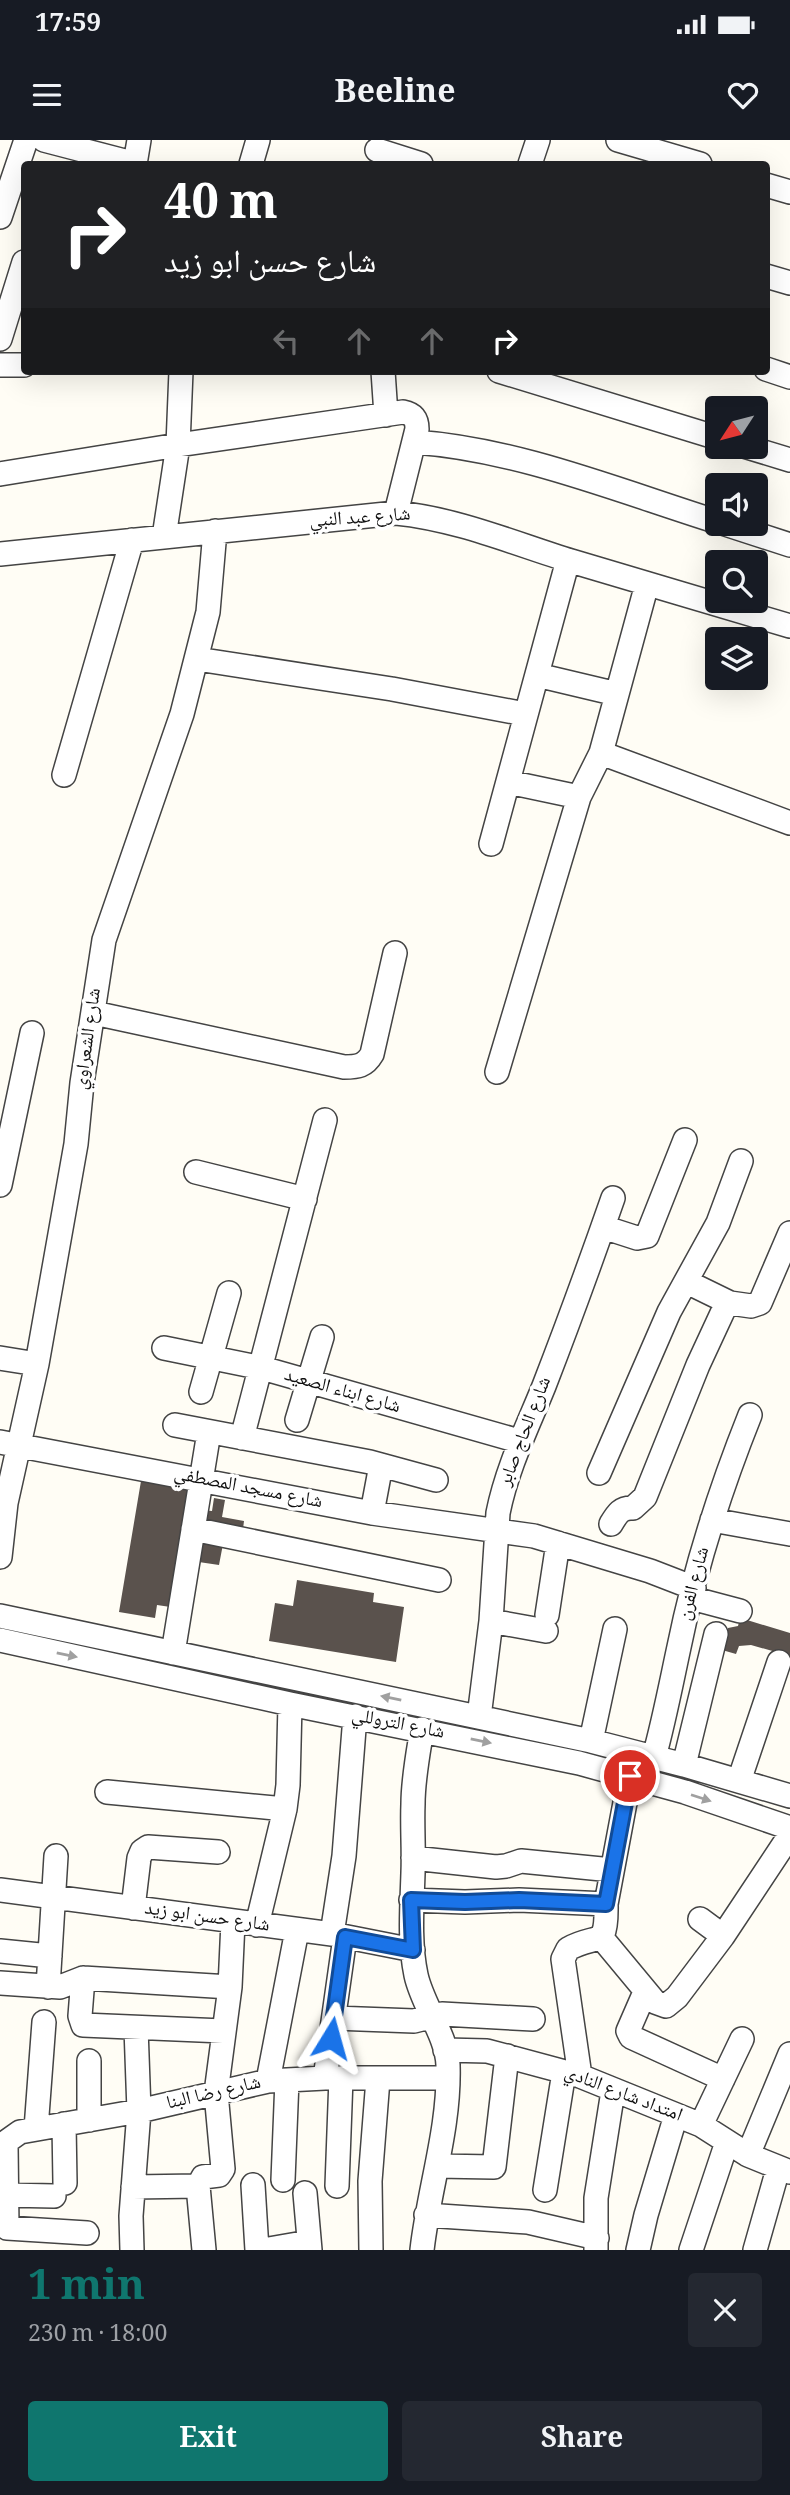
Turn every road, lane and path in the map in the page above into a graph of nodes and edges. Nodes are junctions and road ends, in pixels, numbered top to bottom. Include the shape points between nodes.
1 (26, 140) edge
2 (139, 140) edge
3 (258, 140) edge
4 (538, 140) edge
5 (618, 140) edge
6 (50, 146) edge
7 (377, 151) edge
8 (122, 161) edge
9 (136, 161) edge
10 (252, 161) edge
11 (411, 161) edge
12 (531, 161) edge
13 (690, 161) edge
14 (770, 185) edge
15 (790, 192) edge
16 (0, 217) edge
17 (21, 271) edge
18 (770, 277) edge
19 (790, 284) edge
20 (1, 333) edge
21 (0, 365) edge
22 (21, 365) edge
23 (770, 370) edge
24 (181, 375) edge
25 (383, 375) edge
26 (512, 375) edge
27 (790, 377) edge
28 (386, 415) junction
29 (705, 434) edge
30 (414, 442) junction
31 (178, 445) junction
32 (768, 453) edge
33 (790, 460) edge
34 (0, 474) edge
35 (396, 513) junction
36 (705, 518) edge
37 (215, 531) junction
38 (761, 536) edge
39 (164, 537) junction
40 (132, 540) junction
41 (790, 545) edge
42 (0, 554) edge
43 (568, 560) junction
44 (647, 584) junction
45 (790, 626) edge
46 (197, 659) junction
47 (537, 675) junction
48 (617, 694) junction
49 (525, 714) junction
50 (601, 753) junction
51 (64, 775) dead end
52 (508, 782) junction
53 (579, 797) junction
54 (790, 823) edge
55 (491, 844) dead end
56 (395, 953) dead end
57 (94, 1013) junction
58 (32, 1033) dead end
59 (497, 1072) dead end
60 (325, 1119) dead end
61 (685, 1140) dead end
62 (741, 1161) dead end
63 (196, 1172) dead end
64 (0, 1185) edge
65 (613, 1198) dead end
66 (305, 1199) junction
67 (603, 1227) junction
68 (790, 1233) edge
69 (785, 1257) edge
70 (687, 1282) junction
71 (229, 1293) dead end
72 (730, 1303) junction
73 (322, 1337) dead end
74 (164, 1348) dead end
75 (212, 1357) junction
76 (0, 1358) edge
77 (37, 1364) junction
78 (262, 1368) junction
79 (309, 1382) junction
80 (201, 1392) dead end
81 (750, 1415) dead end
82 (297, 1420) dead end
83 (175, 1425) dead end
84 (209, 1432) junction
85 (242, 1438) junction
86 (519, 1441) junction
87 (9, 1444) edge
88 (381, 1465) junction
89 (599, 1473) dead end
90 (201, 1480) junction
91 (436, 1480) dead end
92 (372, 1513) junction
93 (712, 1520) junction
94 (611, 1524) dead end
95 (192, 1529) junction
96 (497, 1529) junction
97 (790, 1534) edge
98 (558, 1543) junction
99 (0, 1557) edge
100 (439, 1580) dead end
101 (692, 1593) junction
102 (740, 1611) dead end
103 (0, 1616) edge
104 (491, 1621) junction
105 (615, 1629) dead end
106 (716, 1634) dead end
107 (0, 1640) edge
108 (173, 1653) junction
109 (779, 1662) dead end
110 (290, 1704) junction
111 (355, 1716) junction
112 (479, 1717) junction
113 (422, 1730) junction
114 (591, 1741) junction
115 (654, 1758) junction
116 (684, 1765) junction
117 (630, 1776) junction
118 (739, 1781) junction
119 (107, 1792) dead end
120 (790, 1796) edge
121 (285, 1809) junction
122 (790, 1828) edge
123 (790, 1835) edge
124 (218, 1852) dead end
125 (56, 1856) dead end
126 (413, 1858) junction
127 (612, 1870) junction
128 (0, 1890) edge
129 (54, 1896) junction
130 (411, 1900) junction
131 (606, 1904) junction
132 (133, 1908) junction
133 (700, 1919) dead end
134 (233, 1922) junction
135 (257, 1925) junction
136 (297, 1930) junction
137 (338, 1935) junction
138 (723, 1936) junction
139 (601, 1937) junction
140 (413, 1950) junction
141 (0, 1951) edge
142 (50, 1956) junction
143 (82, 1978) junction
144 (0, 1983) edge
145 (48, 1987) junction
146 (230, 1987) junction
147 (645, 1992) junction
148 (431, 2017) junction
149 (334, 2018) junction
150 (533, 2019) dead end
151 (44, 2022) dead end
152 (136, 2028) junction
153 (223, 2031) junction
154 (742, 2039) dead end
155 (445, 2050) junction
156 (790, 2053) edge
157 (507, 2056) junction
158 (89, 2061) dead end
159 (572, 2074) junction
160 (333, 2078) junction
161 (378, 2078) junction
162 (448, 2078) junction
163 (723, 2079) junction
164 (278, 2081) junction
165 (613, 2091) junction
166 (216, 2093) junction
167 (139, 2111) junction
168 (676, 2115) junction
169 (89, 2120) junction
170 (64, 2124) junction
171 (701, 2125) junction
172 (36, 2129) junction
173 (727, 2141) junction
174 (3, 2151) edge
175 (748, 2155) junction
176 (437, 2166) junction
177 (784, 2171) edge
178 (283, 2179) dead end
179 (253, 2185) dead end
180 (198, 2186) junction
181 (337, 2186) dead end
182 (133, 2187) junction
183 (545, 2190) dead end
184 (305, 2193) dead end
185 (6, 2195) junction
186 (426, 2215) junction
187 (87, 2233) dead end
188 (564, 2240) edge
189 (596, 2244) edge
190 (310, 2246) edge
191 (132, 2250) edge
192 (204, 2250) edge
193 (257, 2250) edge
194 (263, 2250) edge
195 (371, 2250) edge
196 (422, 2250) edge
197 (638, 2250) edge
198 (691, 2250) edge
199 (755, 2250) edge

1 - 16 street
2 - 9 street
3 - 10 street
4 - 12 street
5 - 13 street
6 - 8 street
7 - 11 street
14 - 15 street
17 - 20 street
18 - 19 street
21 - 22 street
23 - 27 street
24 - 31 street
25 - 28 street
26 - 29 street
28 - 30 street via 411,414 417,420
28 - 31 street
30 - 35 street
30 - 36 street via 507,456
31 - 34 street
31 - 39 street
32 - 33 street
35 - 37 street, شارع عبد النبي
35 - 43 street, شارع عبد النبي via 458,524
37 - 39 street, شارع عبد النبي
37 - 46 street, شارع الشعراوي via 208,612
38 - 41 street
39 - 40 street, شارع عبد النبي
40 - 42 street, شارع عبد النبي
40 - 51 street
43 - 44 street, شارع عبد النبي
43 - 47 street
44 - 45 street, شارع عبد النبي
44 - 48 street
46 - 49 street
46 - 57 street, شارع الشعراوي via 165,769 107,928
47 - 48 street
47 - 49 street
48 - 50 street
49 - 52 street
50 - 53 street
50 - 54 street
52 - 53 street
52 - 55 street
53 - 59 street
56 - 57 street via 372,1054 367,1063 357,1067
57 - 77 street, شارع الشعراوي
58 - 64 street
60 - 66 street
61 - 67 street via 646,1236 637,1238
62 - 70 street via 718,1223
63 - 66 street
65 - 67 street, شارع الحاج صابر
66 - 78 street
67 - 86 street, شارع الحاج صابر
68 - 69 street
69 - 72 street via 760,1303
70 - 72 street
70 - 89 street via 669,1312
71 - 75 street
72 - 94 street via 698,1365 645,1497 633,1508 618,1512
73 - 79 street
74 - 75 street, شارع ابناء الصعيد
75 - 78 street, شارع ابناء الصعيد
75 - 80 street
76 - 77 street
77 - 87 street, شارع الشعراوي
78 - 79 street, شارع ابناء الصعيد
78 - 85 street
79 - 82 street
79 - 86 street, شارع ابناء الصعيد
81 - 93 street, شارع الفرن
83 - 84 street
84 - 85 street
84 - 90 street
85 - 88 street
86 - 96 street, شارع الحاج صابر via 501,1497
87 - 90 street, شارع مسجد المصطفي
87 - 99 street, شارع الشعراوي
88 - 91 street
88 - 92 street
90 - 92 street, شارع مسجد المصطفي
90 - 95 street
92 - 96 street, شارع مسجد المصطفي
93 - 97 street
93 - 101 street, شارع الفرن
95 - 100 street
95 - 108 street
96 - 98 street, شارع مسجد المصطفي
96 - 104 street, شارع الحاج صابر
98 - 101 street, شارع مسجد المصطفي via 650,1571
98 - 104 street via 546,1623
101 - 102 street, شارع مسجد المصطفي
101 - 115 street, شارع الفرن
103 - 108 street, شارع التروللي
104 - 112 street, شارع الحاج صابر
105 - 114 street
106 - 116 street
107 -> 110 street, شارع التروللي
112 -> 108 street, شارع التروللي
109 - 118 street
110 - 111 street, شارع التروللي
110 - 121 street
111 - 113 street, شارع التروللي
111 - 137 street
112 - 114 street, شارع التروللي
113 -> 117 street, شارع التروللي
113 - 126 street via 413,1802
114 - 115 street, شارع التروللي
115 - 116 street, شارع التروللي
116 - 118 street, شارع التروللي
117 -> 122 street, شارع التروللي
117 - 127 street
118 - 120 street, شارع التروللي
119 - 121 street
121 - 135 street
123 - 138 street
124 - 132 street via 148,1847 139,1858
125 - 129 street
126 - 127 street via 496,1867 521,1861
126 - 130 street
127 - 131 street
128 - 129 street, شارع حسن ابو زيد
129 - 132 street, شارع حسن ابو زيد
129 - 142 street
130 - 131 street
130 - 140 street
131 - 139 street
132 - 134 street, شارع حسن ابو زيد
133 - 138 street
134 - 135 street, شارع حسن ابو زيد
134 - 146 street
135 - 136 street, شارع حسن ابو زيد
136 - 137 street, شارع حسن ابو زيد
136 - 164 street
137 - 140 street, شارع حسن ابو زيد
137 - 149 street
138 - 147 street via 666,2006
139 - 147 street
139 - 159 street via 568,1949 563,1959
140 - 148 street via 416,1975
141 - 142 street
142 - 145 street
143 - 145 street
143 - 146 street
143 - 152 street via 83,2025
144 - 145 street
146 - 153 street
147 - 163 street via 628,2031 631,2037
148 - 149 street via 414,2021
148 - 150 street
148 - 155 street
149 - 160 street
151 - 172 street
152 - 153 street
152 - 167 street
153 - 166 street
154 - 163 street
155 - 157 street, امتداد شارع النادي
155 - 162 street
156 - 175 street
157 - 159 street, امتداد شارع النادي
157 - 176 street via 494,2167
158 - 169 street
159 - 165 street, امتداد شارع النادي
159 - 183 street
160 - 161 street, شارع رضا البنا
160 - 164 street, شارع رضا البنا
160 - 181 street
161 - 162 street, شارع رضا البنا
161 - 195 street via 370,2181
162 - 176 street
163 - 171 street
164 - 166 street, شارع رضا البنا
164 - 178 street
165 - 168 street, امتداد شارع النادي
165 - 189 street via 596,2198
166 - 167 street, شارع رضا البنا
166 - 180 street via 222,2171 203,2177
167 - 169 street, شارع رضا البنا
167 - 182 street
168 - 171 street, امتداد شارع النادي
168 - 197 street
169 - 170 street, شارع رضا البنا
170 - 172 street, شارع رضا البنا
170 - 185 street via 60,2189
171 - 173 street, امتداد شارع النادي
172 - 174 street, شارع رضا البنا via 15,2134
173 - 175 street, امتداد شارع النادي
173 - 198 street
174 - 185 street
175 - 177 street, امتداد شارع النادي
176 - 186 street
177 - 199 street
179 - 193 street
180 - 182 street
180 - 192 street
182 - 191 street
184 - 190 street
185 - 187 street via 9,2230
186 - 188 street via 528,2222
186 - 196 street
188 - 189 street
190 - 194 street

